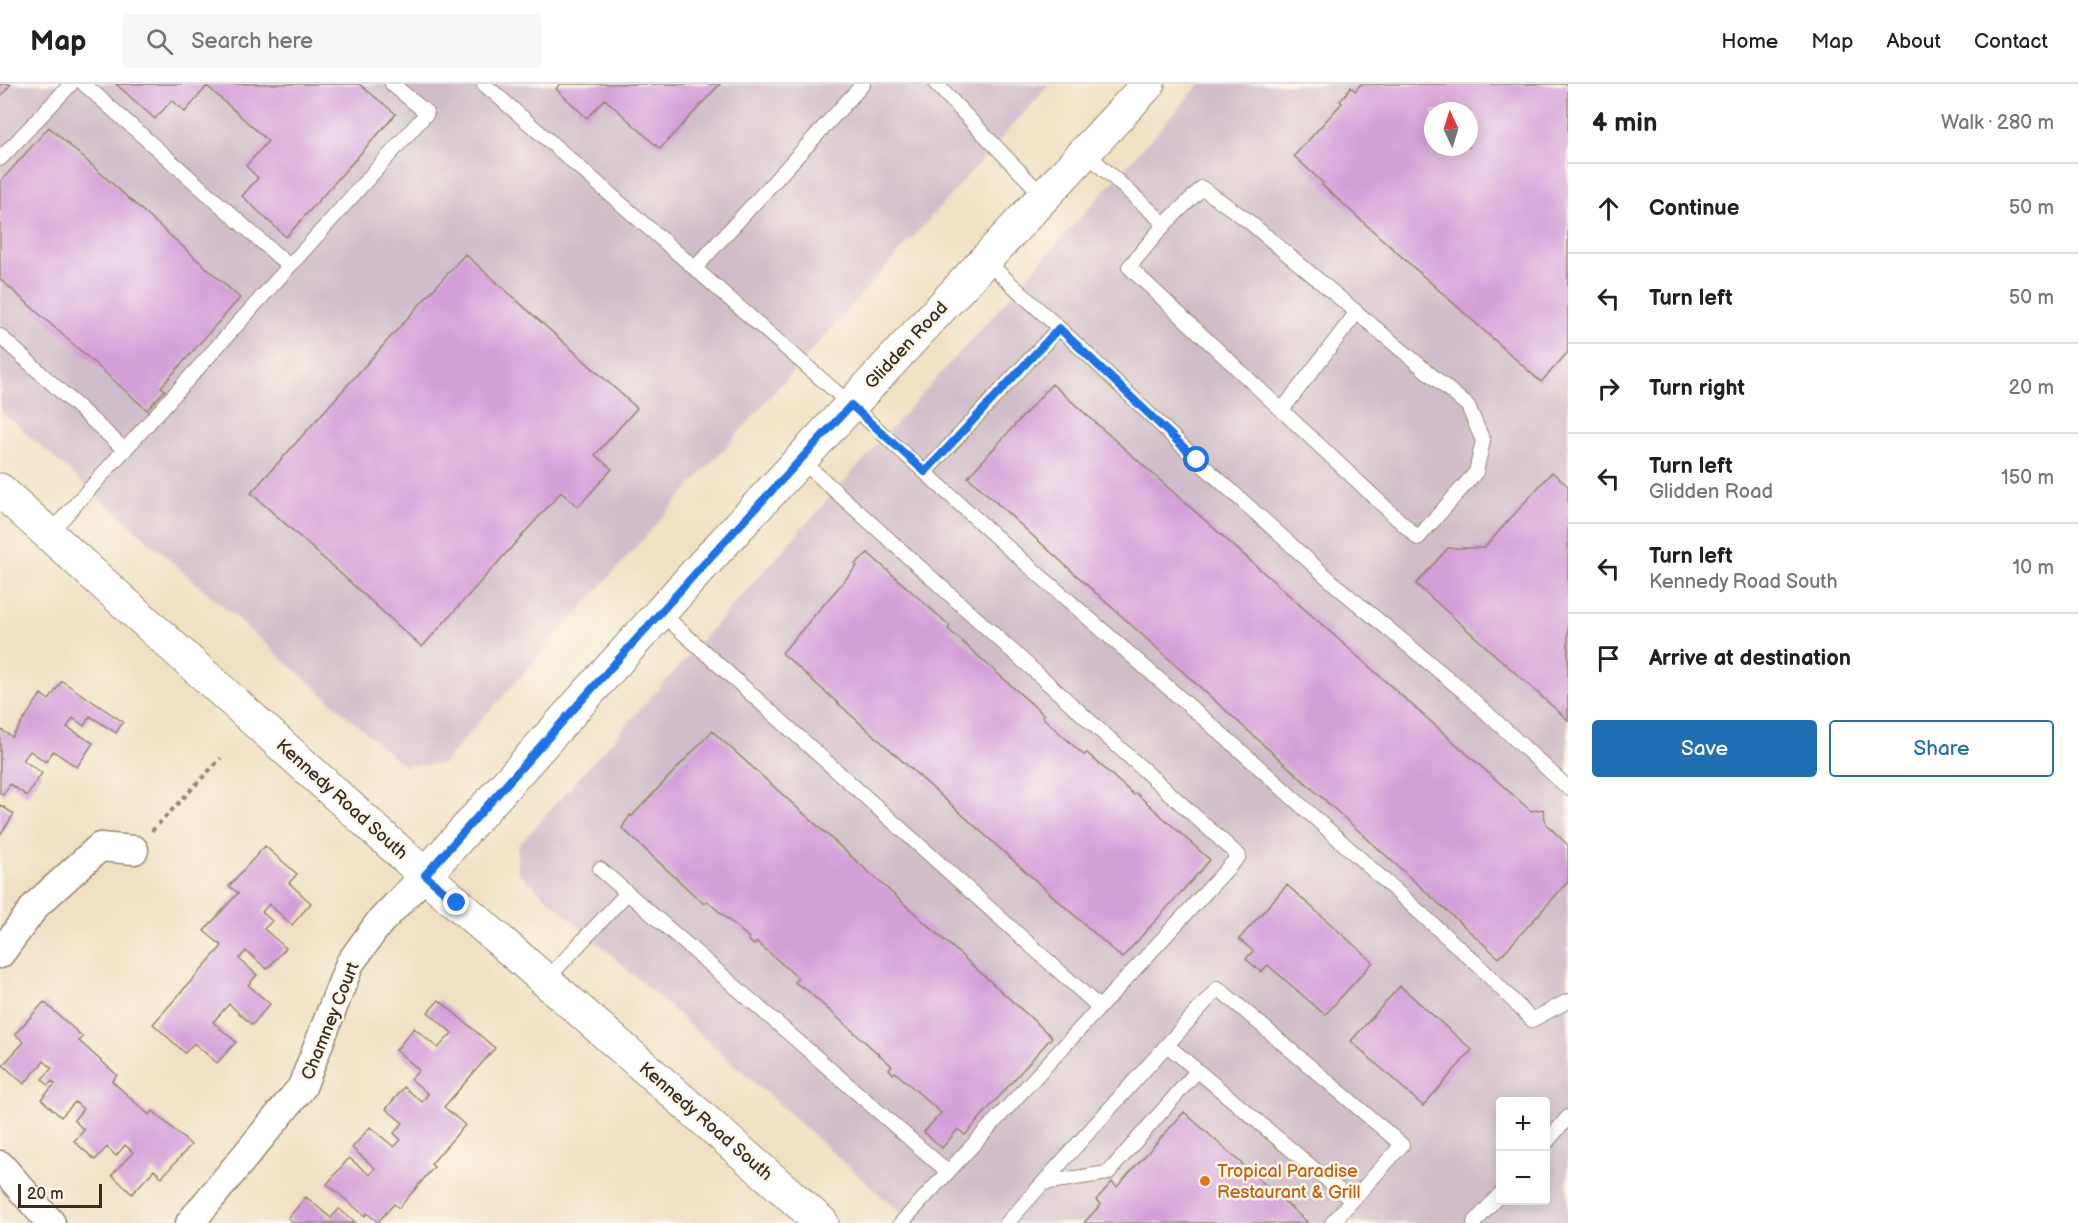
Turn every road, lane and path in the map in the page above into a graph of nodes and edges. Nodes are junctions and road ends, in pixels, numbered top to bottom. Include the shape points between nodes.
1 (71, 84) edge
2 (84, 84) edge
3 (393, 84) edge
4 (484, 84) edge
5 (863, 84) edge
6 (936, 84) edge
7 (1148, 84) edge
8 (1085, 152) junction
9 (0, 159) edge
10 (1044, 197) junction
11 (1165, 224) junction
12 (985, 260) junction
13 (289, 266) junction
14 (694, 268) junction
15 (1357, 312) junction
16 (1059, 328) junction
17 (0, 336) edge
18 (851, 405) junction
19 (1282, 410) junction
20 (125, 450) junction
21 (800, 459) junction
22 (925, 472) junction
23 (0, 490) edge
24 (49, 534) junction
25 (660, 612) junction
26 (221, 758) dead end
27 (1568, 788) edge
28 (134, 850) joint
29 (600, 869) dead end
30 (425, 875) junction
31 (627, 893) junction
32 (0, 954) edge
33 (545, 981) junction
34 (1568, 1001) edge
35 (1099, 1007) junction
36 (1167, 1045) junction
37 (1197, 1071) junction
38 (1568, 1118) edge
39 (1550, 1138) edge
40 (0, 1165) edge
41 (948, 1172) junction
42 (1043, 1183) junction
43 (1496, 1198) edge
44 (1352, 1201) junction
45 (51, 1223) edge
46 (190, 1223) edge
47 (822, 1223) edge
48 (901, 1223) edge
49 (1006, 1223) edge
50 (1332, 1223) edge
51 (1474, 1223) edge

1 - 9 lane
2 - 13 lane
3 - 13 lane via 427,113
4 - 14 lane
5 - 14 lane
6 - 10 lane
7 - 8 main road, Glidden Road
8 - 10 main road, Glidden Road
8 - 11 lane
10 - 12 main road, Glidden Road
11 - 15 lane via 1202,188 1247,220
11 - 19 lane via 1129,267
12 - 16 lane
12 - 18 main road, Glidden Road
13 - 20 lane
14 - 18 lane
15 - 19 lane
15 - 19 lane via 1468,406 1483,441 1476,472 1418,538
16 - 22 lane
16 - 27 lane via 1206,468 1339,588 1462,690
17 - 20 lane
18 - 21 main road, Glidden Road
18 - 22 lane
20 - 24 lane
21 - 25 main road, Glidden Road
21 - 35 lane via 1239,856
22 - 34 lane via 1478,964 1532,1020
23 - 24 main road, Kennedy Road South
24 - 30 main road, Kennedy Road South
25 - 30 main road, Glidden Road
25 - 35 lane
26 - 28 path
28 - 32 street via 100,847 36,905
29 - 31 lane
30 - 33 main road, Kennedy Road South
30 - 46 street, Chamney Court via 379,923 350,963 302,1087
31 - 33 lane
31 - 41 lane
33 - 47 main road, Kennedy Road South
35 - 41 lane
36 - 37 lane
36 - 42 lane
36 - 44 lane via 1218,988 1402,1145
37 - 42 lane via 1108,1173
37 - 44 lane
38 - 39 lane
40 - 45 street
41 - 48 lane
42 - 49 lane
43 - 51 lane
44 - 50 lane

